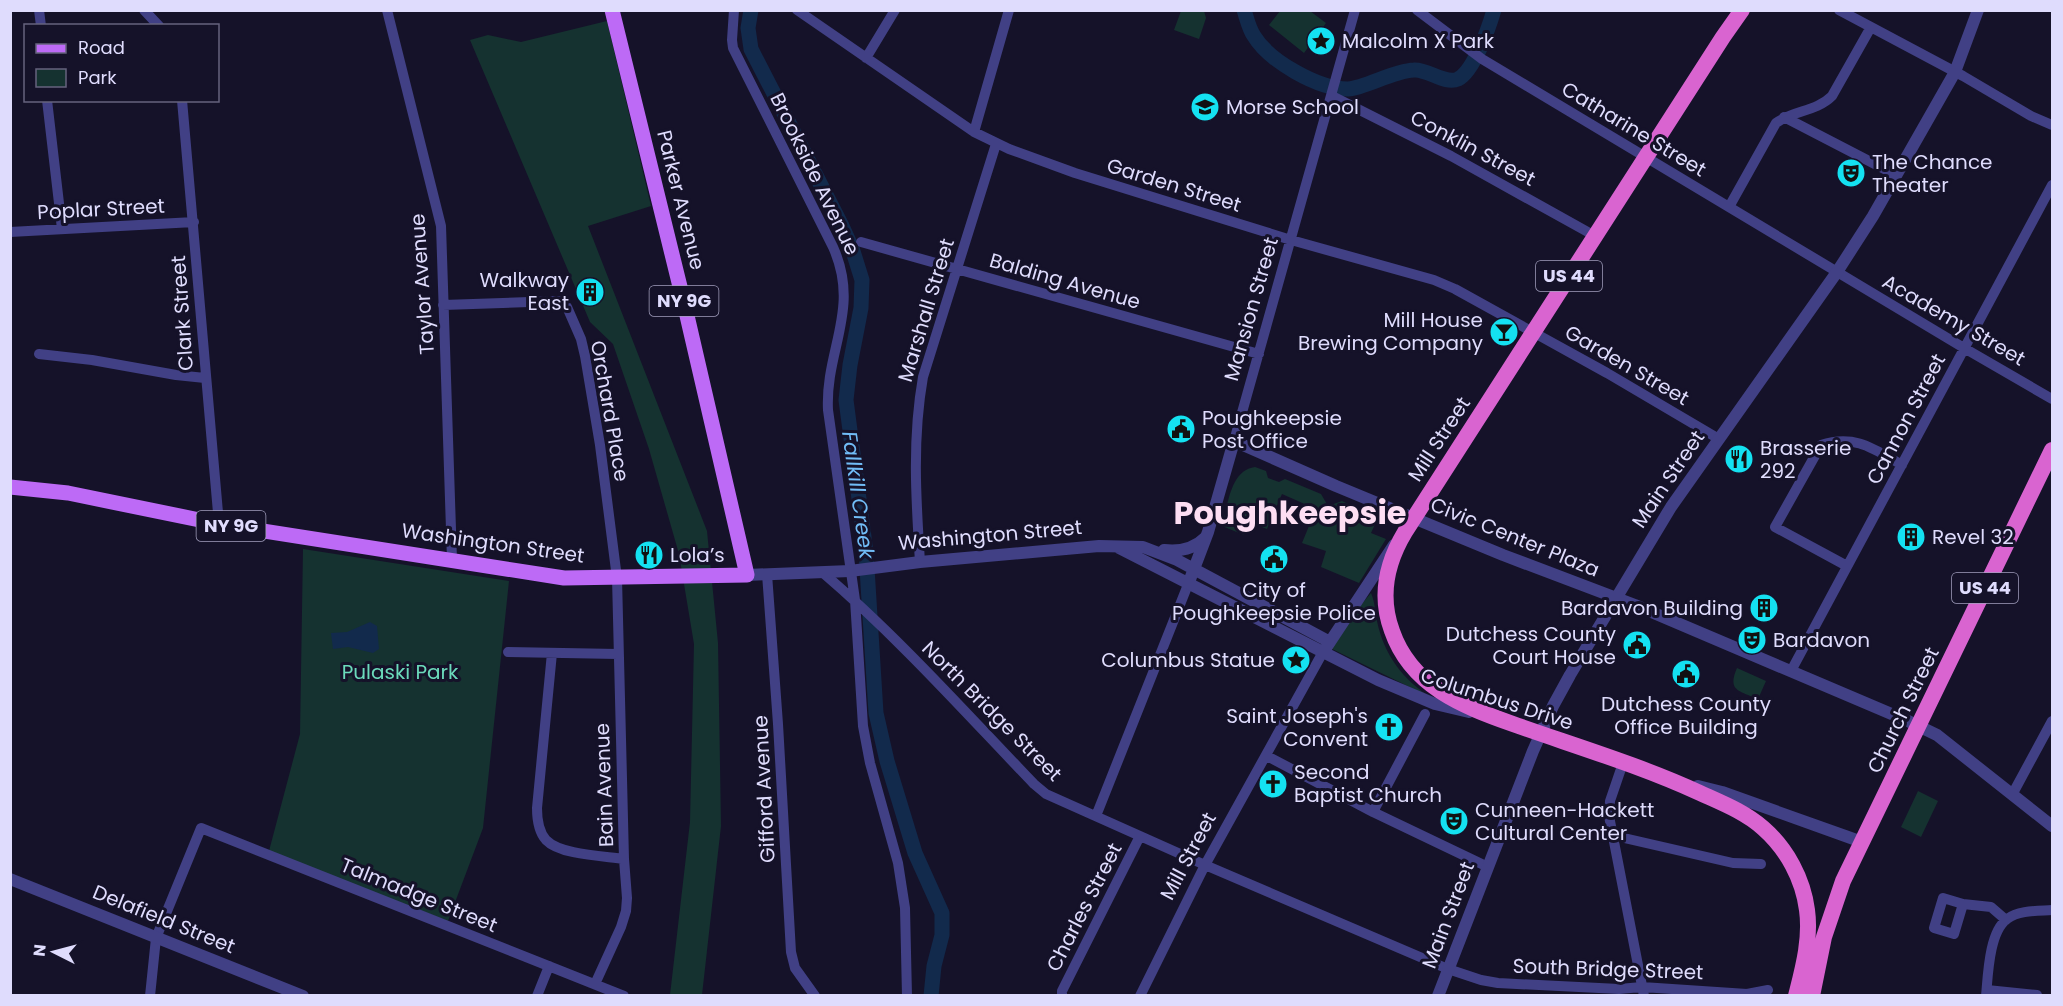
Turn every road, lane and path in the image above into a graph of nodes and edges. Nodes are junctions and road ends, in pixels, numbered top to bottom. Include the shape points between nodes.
1 (144, 10) edge
2 (387, 10) edge
3 (612, 10) edge
4 (734, 10) edge
5 (895, 10) edge
6 (1009, 10) edge
7 (1355, 10) edge
8 (1417, 10) edge
9 (1742, 10) edge
10 (1839, 10) edge
11 (1978, 10) edge
12 (797, 11) edge
13 (157, 24) edge
14 (1871, 27) junction
15 (866, 58) junction
16 (1955, 72) junction
17 (1333, 90) junction
18 (47, 102) edge
19 (182, 102) edge
20 (1784, 117) junction
21 (2052, 125) edge
22 (974, 132) junction
23 (996, 144) junction
24 (1646, 158) junction
25 (1896, 175) junction
26 (2052, 185) edge
27 (1729, 207) junction
28 (194, 222) junction
29 (62, 229) junction
30 (10, 232) edge
31 (1595, 236) junction
32 (1291, 240) junction
33 (861, 242) dead end
34 (957, 269) junction
35 (1837, 272) junction
36 (443, 305) junction
37 (1533, 331) junction
38 (1964, 348) junction
39 (39, 354) dead end
40 (1259, 354) junction
41 (205, 378) junction
42 (2052, 399) edge
43 (1719, 439) junction
44 (1234, 441) junction
45 (2052, 450) edge
46 (1902, 465) junction
47 (10, 487) edge
48 (219, 524) junction
49 (1410, 524) junction
50 (1206, 536) junction
51 (1118, 547) junction
52 (1147, 548) junction
53 (452, 560) junction
54 (920, 562) junction
55 (1847, 566) junction
56 (1194, 569) junction
57 (853, 570) junction
58 (822, 572) junction
59 (747, 574) junction
60 (767, 574) junction
61 (617, 578) junction
62 (1189, 582) junction
63 (1615, 598) junction
64 (855, 600) junction
65 (1327, 647) junction
66 (508, 652) dead end
67 (552, 653) junction
68 (618, 654) junction
69 (1791, 671) junction
70 (1425, 714) dead end
71 (1495, 717) junction
72 (2052, 721) edge
73 (1918, 726) junction
74 (1541, 734) junction
75 (1267, 756) junction
76 (1623, 763) junction
77 (1670, 779) junction
78 (2013, 795) junction
79 (1373, 812) junction
80 (1096, 816) junction
81 (2052, 826) edge
82 (1611, 835) junction
83 (1140, 836) junction
84 (1862, 842) junction
85 (624, 859) junction
86 (1761, 864) dead end
87 (1205, 865) junction
88 (1488, 867) junction
89 (10, 879) edge
90 (1963, 904) dead end
91 (2052, 910) edge
92 (2006, 920) junction
93 (156, 938) junction
94 (549, 966) junction
95 (1448, 969) junction
96 (596, 984) junction
97 (1768, 990) dead end
98 (1643, 991) edge
99 (1987, 993) edge
100 (2037, 995) edge
101 (150, 996) edge
102 (303, 996) edge
103 (537, 996) edge
104 (624, 996) edge
105 (815, 996) edge
106 (907, 996) edge
107 (1062, 996) edge
108 (1140, 996) edge
109 (1438, 996) edge
110 (1796, 996) edge
111 (1812, 996) edge

1 - 13 street
2 - 36 street, Taylor Avenue via 441,226
3 - 59 main road, Parker Avenue / NY 9G
4 - 57 street, Brookside Avenue via 734,48 843,272 844,306 827,399
5 - 15 street
6 - 22 street
7 - 17 street, Mansion Street
8 - 24 street, Catharine Street via 1471,51
9 - 24 highway, Mill Street / US 44
10 - 14 street
11 - 16 street, Main Street
12 - 15 street, Garden Street
14 - 16 street
14 - 20 street via 1832,96 1816,108
15 - 22 street, Garden Street
16 - 21 street
16 - 25 street, Main Street
17 - 31 street, Conklin Street
17 - 32 street, Mansion Street
18 - 29 street
19 - 28 street, Clark Street
20 - 25 street
20 - 27 street via 1776,123
22 - 23 street, Garden Street
23 - 32 street, Garden Street via 1075,173
23 - 34 street, Marshall Street
24 - 27 street, Catharine Street
24 - 31 highway, Mill Street / US 44
25 - 35 street, Main Street
26 - 38 street, Cannon Street
27 - 35 street, Catharine Street
28 - 29 street, Poplar Street
28 - 41 street, Clark Street
29 - 30 street, Poplar Street
31 - 37 highway, Mill Street / US 44
32 - 37 street, Garden Street via 1434,280
32 - 40 street, Mansion Street
33 - 34 street, Balding Avenue
34 - 40 street, Balding Avenue
34 - 54 street, Marshall Street via 919,398 915,495
35 - 38 street, Academy Street
35 - 43 street, Main Street
36 - 53 street, Taylor Avenue
36 - 61 street, Orchard Place via 558,301 567,307 585,356
37 - 43 street, Garden Street
37 - 49 highway, Mill Street / US 44
38 - 42 street, Academy Street
38 - 46 street, Cannon Street
39 - 41 street
40 - 44 street, Mansion Street
41 - 48 street, Clark Street
43 - 63 street, Main Street
44 - 49 street, Civic Center Plaza
44 - 50 street, Mansion Street
45 - 73 highway, Church Street / US 44
46 - 55 street, Cannon Street
46 - 55 street via 1861,443 1841,441 1821,446 1775,527
47 - 48 main road, Washington Street / NY 9G via 68,493
48 - 53 main road, Washington Street / NY 9G
49 - 63 street, Civic Center Plaza
49 - 65 street, Mill Street
49 - 71 highway, US 44 via 1391,559 1386,582 1388,620 1399,649 1416,673 1434,689
50 - 52 street via 1186,549
50 - 56 street, Mansion Street
51 - 52 street, Washington Street
51 - 54 street, Washington Street
51 - 62 street, Washington Street
52 - 56 street, Washington Street
53 - 61 main road, Washington Street / NY 9G via 564,578
54 - 57 street, Washington Street
55 - 69 street, Cannon Street
56 - 62 street, Mansion Street
56 - 65 street, Columbus Drive
57 - 58 street, Washington Street
57 - 64 street, Brookside Avenue
58 - 60 street, Washington Street
58 - 64 street, North Bridge Street
59 - 60 street, Washington Street
59 - 61 main road, Washington Street / NY 9G
60 - 105 street, Gifford Avenue via 792,960
61 - 68 street, Bain Avenue
62 - 65 street, Columbus Drive
62 - 80 street, Mansion Street
63 - 69 street, Civic Center Plaza
63 - 74 street, Main Street
64 - 80 street, North Bridge Street via 1034,784 1046,794
64 - 106 street, Brookside Avenue via 863,726 898,863 905,908
65 - 71 street, Columbus Drive via 1371,677 1422,699
65 - 75 street, Mill Street
66 - 67 street
67 - 68 street
67 - 85 street via 538,824 544,838 558,848
68 - 85 street, Bain Avenue
69 - 73 street, Civic Center Plaza
70 - 79 street
71 - 74 highway, Columbus Drive / US 44
72 - 78 street
73 - 78 street, Civic Center Plaza via 1937,735
73 - 84 highway, Church Street / US 44
74 - 76 highway, Columbus Drive / US 44
74 - 88 street, Main Street
75 - 79 street
75 - 87 street, Mill Street
76 - 77 highway, Columbus Drive / US 44
76 - 82 street via 1610,801
77 - 84 street, Columbus Drive via 1722,792
77 - 110 highway, Columbus Drive / US 44 via 1746,815 1784,852 1799,879 1807,909 1808,939
78 - 81 street, Civic Center Plaza
79 - 88 street
80 - 83 street, North Bridge Street
82 - 86 street via 1733,863
82 - 98 street
83 - 87 street, North Bridge Street
83 - 107 street, Charles Street
84 - 111 highway, Church Street / US 44 via 1828,922
85 - 96 street, Bain Avenue via 626,911
87 - 95 street, North Bridge Street
87 - 108 street, Mill Street
88 - 95 street, Main Street
89 - 93 street, Delafield Street
90 - 92 street via 1991,907
91 - 92 street
92 - 99 street via 1992,946
93 - 94 street, Talmadge Street via 201,828
93 - 101 street
93 - 102 street, Delafield Street
94 - 96 street, Talmadge Street
94 - 103 street
95 - 98 street, South Bridge Street via 1498,983
95 - 109 street, Main Street
96 - 104 street, Talmadge Street
97 - 98 street, South Bridge Street via 1747,994
99 - 100 street

